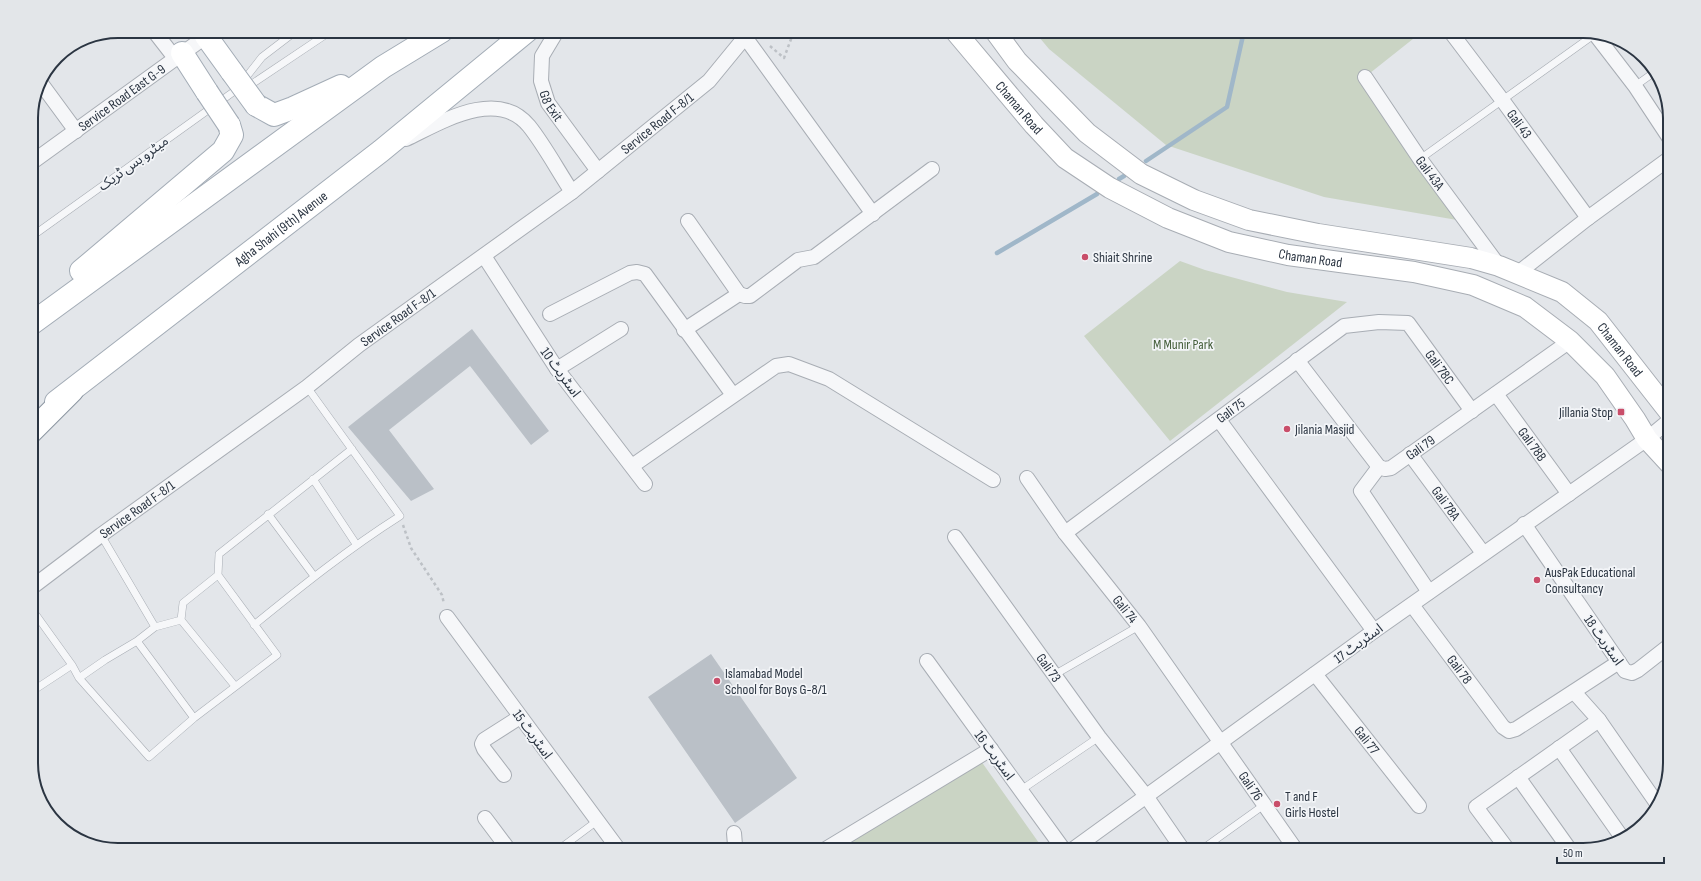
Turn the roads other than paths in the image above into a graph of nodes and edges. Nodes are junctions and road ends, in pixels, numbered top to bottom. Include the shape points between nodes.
1 (161, 38) edge
2 (203, 38) edge
3 (211, 38) edge
4 (287, 38) edge
5 (321, 38) edge
6 (431, 38) edge
7 (518, 38) edge
8 (553, 38) edge
9 (745, 38) edge
10 (751, 38) edge
11 (960, 38) edge
12 (1000, 38) edge
13 (1455, 38) edge
14 (1589, 39) edge
15 (1600, 40) edge
16 (178, 56) junction
17 (384, 67) junction
18 (1650, 75) edge
19 (1365, 77) dead end
20 (234, 81) junction
21 (1635, 86) junction
22 (44, 88) edge
23 (1503, 101) junction
24 (1663, 128) edge
25 (76, 131) junction
26 (381, 151) junction
27 (38, 158) edge
28 (1420, 159) junction
29 (1663, 163) edge
30 (932, 169) dead end
31 (598, 171) junction
32 (572, 192) junction
33 (873, 214) junction
34 (1588, 218) junction
35 (688, 221) dead end
36 (38, 232) edge
37 (484, 256) junction
38 (1499, 266) junction
39 (1518, 273) junction
40 (739, 294) junction
41 (550, 314) dead end
42 (38, 319) edge
43 (38, 319) edge
44 (1408, 323) joint
45 (621, 328) dead end
46 (684, 330) junction
47 (1570, 341) junction
48 (1297, 360) junction
49 (556, 369) junction
50 (307, 387) junction
51 (72, 391) junction
52 (1496, 394) junction
53 (733, 395) junction
54 (1663, 404) edge
55 (1472, 411) junction
56 (38, 415) edge
57 (1220, 420) junction
58 (38, 425) edge
59 (1663, 426) edge
60 (1647, 439) junction
61 (352, 449) junction
62 (1410, 454) junction
63 (1663, 456) edge
64 (632, 466) junction
65 (1379, 467) junction
66 (1027, 478) dead end
67 (313, 480) junction
68 (992, 480) dead end
69 (645, 484) dead end
70 (1569, 494) junction
71 (268, 514) junction
72 (1524, 524) junction
73 (1066, 533) junction
74 (101, 535) junction
75 (955, 537) dead end
76 (356, 544) junction
77 (1483, 553) junction
78 (218, 575) junction
79 (314, 576) junction
80 (38, 583) edge
81 (1429, 592) junction
82 (1412, 605) junction
83 (447, 617) road end
84 (38, 618) edge
85 (181, 620) junction
86 (254, 625) junction
87 (1139, 626) junction
88 (155, 627) junction
89 (1374, 631) junction
90 (137, 641) junction
91 (1663, 650) edge
92 (927, 661) dead end
93 (1619, 662) junction
94 (72, 665) junction
95 (1315, 674) junction
96 (1054, 676) junction
97 (79, 678) junction
98 (235, 686) junction
99 (38, 687) edge
100 (1574, 692) junction
101 (520, 717) junction
102 (194, 718) junction
103 (1599, 720) junction
104 (1099, 737) junction
105 (1220, 742) junction
106 (1559, 748) junction
107 (991, 749) junction
108 (504, 775) dead end
109 (1518, 777) junction
110 (1021, 790) junction
111 (1146, 796) junction
112 (1654, 799) edge
113 (1264, 805) junction
114 (1419, 806) dead end
115 (485, 818) dead end
116 (597, 821) junction
117 (734, 833) dead end
118 (1619, 834) edge
119 (504, 843) edge
120 (567, 843) edge
121 (614, 843) edge
122 (735, 843) edge
123 (836, 843) edge
124 (1059, 843) edge
125 (1082, 843) edge
126 (1178, 843) edge
127 (1211, 843) edge
128 (1291, 843) edge
129 (1503, 843) edge
130 (1565, 843) edge

1 - 16 street
2 - 16 street, Service Road East G-9
3 - 20 main road
4 - 20 lane, میٹرو بس ٹریک
5 - 20 lane, میٹرو بس ٹریک via 252,84
6 - 17 main road
7 - 26 main road, Agha Shahi (9th) Avenue
8 - 31 street, G8 Exit via 542,56 541,80 548,103
9 - 31 street, Service Road F-8/1 via 709,81
10 - 33 street
11 - 47 street, Chaman Road via 1065,158 1110,188 1168,218 1244,246 1288,255 1414,272 1473,285 1525,307
12 - 38 street, Chaman Road via 1018,61 1087,133 1141,174 1194,200 1250,220 1318,234 1471,258
13 - 23 street, Gali 43
14 - 23 lane
15 - 21 street
16 - 25 street, Service Road East G-9
16 - 42 main road, bridge via 229,125 232,135 223,152 77,274
17 - 20 main road, bridge via 274,114 256,105
17 - 43 main road
18 - 21 lane
19 - 28 street, Gali 43A
20 - 36 lane, میٹرو بس ٹریک
21 - 24 street
22 - 25 street
23 - 28 lane
23 - 34 street, Gali 43
25 - 27 street, Service Road East G-9
26 - 32 street via 460,113 487,108 509,111 528,125
26 - 51 main road, Agha Shahi (9th) Avenue
28 - 38 street, Gali 43A
29 - 34 street
30 - 33 street
31 - 32 street, Service Road F-8/1
32 - 37 street, Service Road F-8/1
33 - 40 street via 814,257 798,260 750,296
34 - 39 street
35 - 40 street
37 - 49 street, اسٹریٹ 10
37 - 50 street, Service Road F-8/1 via 359,345
38 - 39 street, Chaman Road
39 - 54 street, Chaman Road via 1562,292 1598,321
40 - 46 street
41 - 46 street via 630,273 638,272 645,274
44 - 48 street, Gali 75 via 1379,322 1344,326
44 - 55 street, Gali 78C
45 - 49 street
46 - 53 street
47 - 52 street, Gali 79
47 - 60 street, Chaman Road via 1605,376
48 - 57 street, Gali 75
48 - 65 street
49 - 64 street, اسٹریٹ 10
50 - 61 lane
50 - 74 street, Service Road F-8/1
51 - 56 main road, Agha Shahi (9th) Avenue
51 - 58 main road
52 - 55 street, Gali 79
52 - 70 street, Gali 78B
53 - 64 street
53 - 68 street via 776,366 790,364 830,379
55 - 62 street, Gali 79
57 - 73 street, Gali 75
57 - 89 street
59 - 60 street, اسٹریٹ 17
60 - 63 street, Chaman Road
60 - 70 street, اسٹریٹ 17
61 - 67 lane
61 - 76 lane via 400,516
62 - 65 street, Gali 79 via 1391,468 1385,470
62 - 77 street, Gali 78A
64 - 69 street, اسٹریٹ 10
65 - 81 street via 1361,491
66 - 73 street, Gali 74
67 - 71 lane
67 - 76 lane
70 - 72 street, اسٹریٹ 17
71 - 78 lane via 219,554
71 - 79 lane
72 - 77 street, اسٹریٹ 17
72 - 93 street, اسٹریٹ 18
73 - 87 street, Gali 74
74 - 80 street, Service Road F-8/1
74 - 88 lane
75 - 96 street, Gali 73
76 - 79 lane
77 - 81 street, اسٹریٹ 17
78 - 85 lane via 183,603
78 - 86 lane
79 - 86 lane
81 - 82 street, اسٹریٹ 17
82 - 89 street, اسٹریٹ 17
82 - 100 street, Gali 78 via 1502,727 1509,731
83 - 101 street, اسٹریٹ 15
84 - 94 lane
85 - 88 lane
85 - 98 lane
86 - 98 lane via 278,656
87 - 96 lane
87 - 105 street, Gali 74
88 - 90 lane
89 - 95 street, اسٹریٹ 17
90 - 97 lane
90 - 102 lane
91 - 93 street, اسٹریٹ 18 via 1632,673 1625,671
92 - 107 street, اسٹریٹ 16
93 - 100 street
94 - 97 lane
94 - 99 lane
95 - 105 street, اسٹریٹ 17
95 - 114 street, Gali 77
96 - 104 street, Gali 73
97 - 102 lane via 149,757
98 - 102 lane
100 - 103 street
101 - 108 street via 484,740 482,744
101 - 116 street, اسٹریٹ 15
103 - 106 street
103 - 112 street
104 - 110 lane
104 - 111 street, Gali 73
105 - 111 street, اسٹریٹ 17
105 - 113 street, Gali 76
106 - 109 street
106 - 118 street
107 - 110 street, اسٹریٹ 16
107 - 123 street
109 - 129 street via 1476,807
109 - 130 street
110 - 124 street, اسٹریٹ 16
111 - 125 street, اسٹریٹ 17
111 - 126 street, Gali 73
113 - 127 lane
113 - 128 street, Gali 76
115 - 119 street
116 - 120 lane
116 - 121 street, اسٹریٹ 15
117 - 122 street

